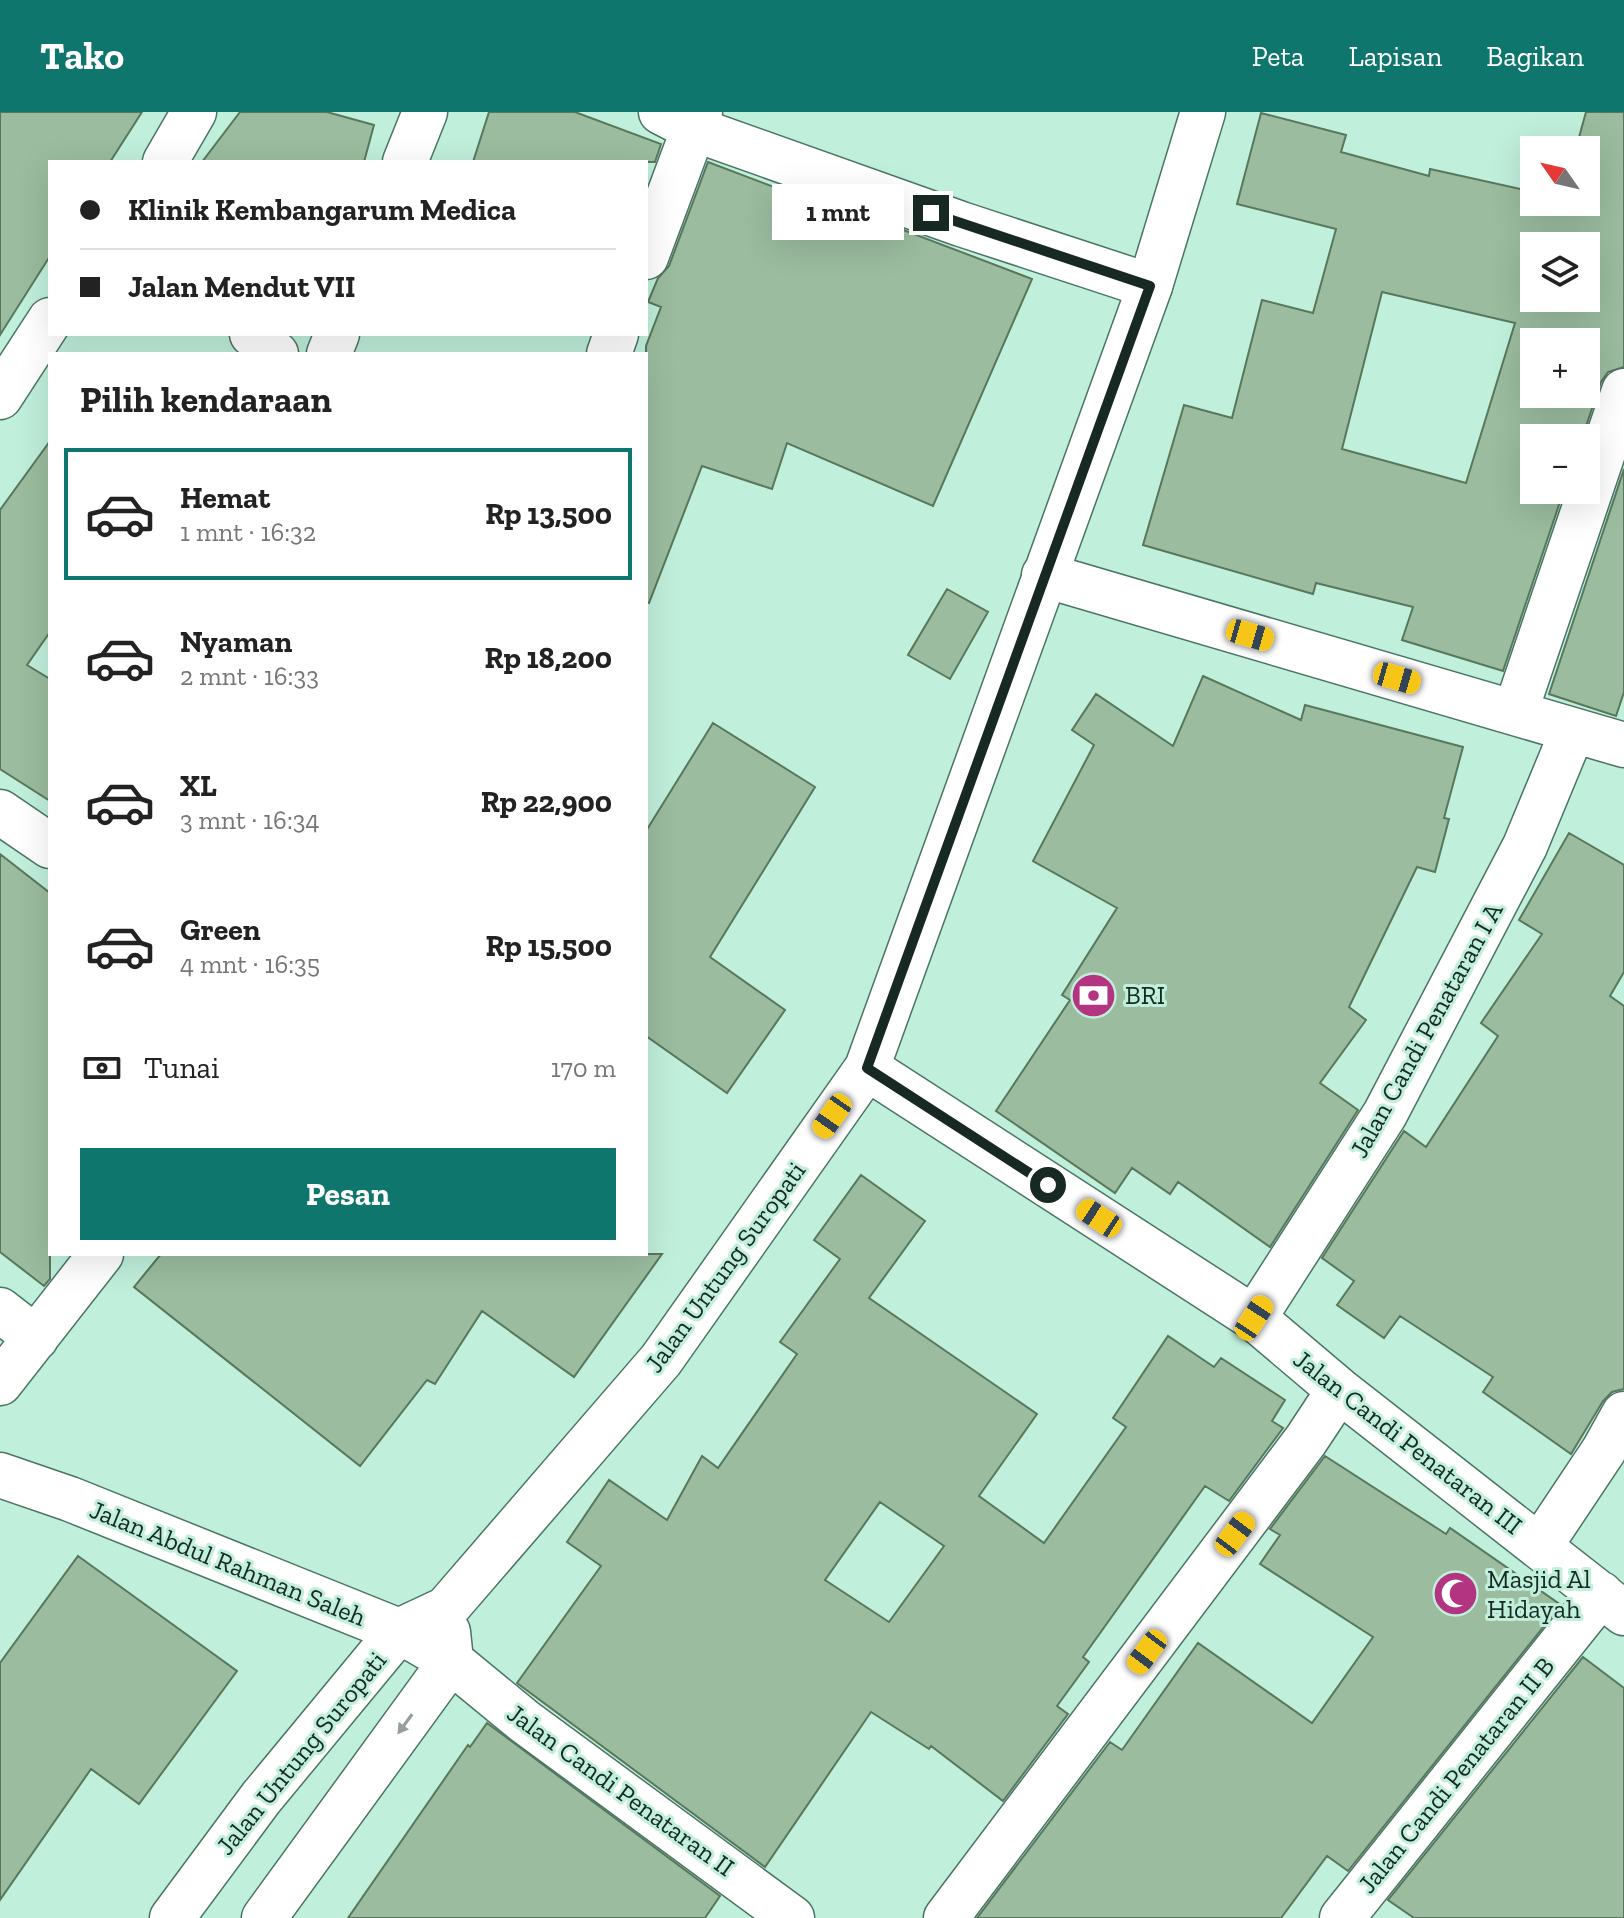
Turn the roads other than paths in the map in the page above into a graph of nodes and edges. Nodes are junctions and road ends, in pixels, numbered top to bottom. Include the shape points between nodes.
1 (194, 112) edge
2 (425, 112) edge
3 (1203, 112) edge
4 (685, 118) edge
5 (166, 160) edge
6 (406, 160) edge
7 (648, 250) edge
8 (1150, 286) junction
9 (48, 323) edge
10 (254, 336) edge
11 (274, 352) edge
12 (0, 397) edge
13 (1622, 407) edge
14 (1044, 575) junction
15 (1515, 713) junction
16 (1573, 730) junction
17 (1624, 745) edge
18 (0, 812) edge
19 (48, 845) edge
20 (867, 1068) junction
21 (99, 1256) edge
22 (0, 1310) edge
23 (1254, 1318) junction
24 (36, 1338) junction
25 (0, 1383) edge
26 (1339, 1390) junction
27 (1624, 1414) edge
28 (0, 1475) edge
29 (1540, 1546) junction
30 (1612, 1603) edge
31 (446, 1609) junction
32 (399, 1631) junction
33 (451, 1661) junction
34 (172, 1918) edge
35 (264, 1918) edge
36 (792, 1918) edge
37 (946, 1918) edge
38 (1342, 1918) edge

1 - 5 street
2 - 6 street
3 - 8 street, Jalan Untung Suropati
4 - 7 street
4 - 8 street via 961,224
8 - 14 street, Jalan Untung Suropati
9 - 12 street
10 - 11 street
13 - 15 street
14 - 15 street
14 - 20 street, Jalan Untung Suropati
15 - 16 street
16 - 17 street
16 - 23 street, Jalan Candi Penataran I A via 1525,846 1385,1114
18 - 19 street
20 - 23 street, Jalan Candi Penataran III
20 - 31 street, Jalan Untung Suropati via 661,1360
21 - 24 street
22 - 24 street
23 - 26 street, Jalan Candi Penataran III
24 - 25 street
26 - 29 street, Jalan Candi Penataran III
26 - 37 street
27 - 29 street
28 - 32 street, Jalan Abdul Rahman Saleh
29 - 30 street, Jalan Candi Penataran III
30 - 38 street, Jalan Candi Penataran II B
31 - 32 street, Jalan Untung Suropati
31 - 33 street
32 - 33 street, Jalan Abdul Rahman Saleh
32 - 34 street, Jalan Untung Suropati via 261,1798
33 -> 35 street
33 - 36 street, Jalan Candi Penataran II

